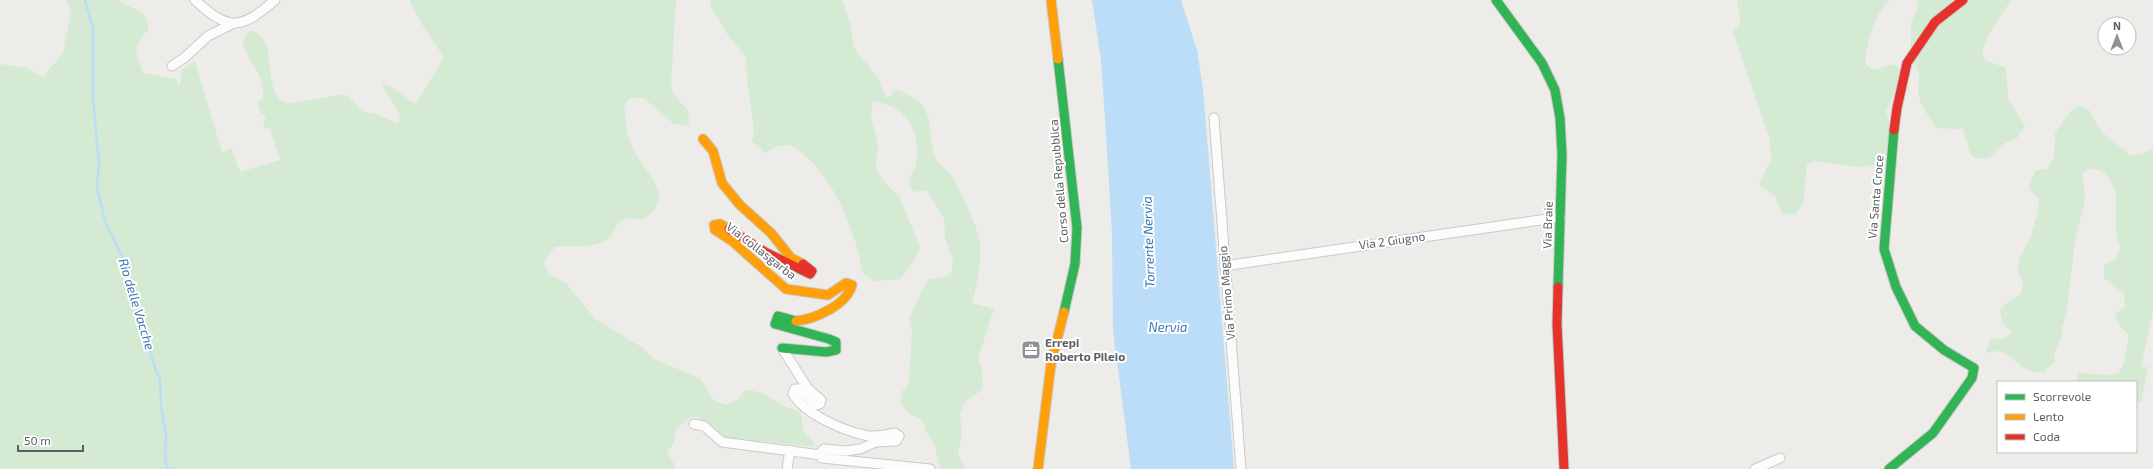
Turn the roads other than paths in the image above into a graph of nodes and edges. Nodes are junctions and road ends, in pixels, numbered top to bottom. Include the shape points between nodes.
1 (195, 0) edge
2 (275, 0) edge
3 (1051, 0) edge
4 (1496, 0) edge
5 (1963, 0) edge
6 (232, 24) junction
7 (172, 66) dead end
8 (1214, 118) dead end
9 (703, 139) dead end
10 (1561, 217) junction
11 (1224, 266) junction
12 (694, 424) dead end
13 (790, 450) junction
14 (821, 455) junction
15 (1780, 458) dead end
16 (787, 469) edge
17 (930, 469) edge
18 (1038, 469) edge
19 (1241, 469) edge
20 (1564, 469) edge
21 (1755, 469) edge
22 (1889, 469) edge

1 - 6 street via 208,12
2 - 6 street via 262,12 241,23
3 - 18 street, Corso della Repubblica via 1077,228 1075,264 1051,364
4 - 10 street, Via Braie via 1542,63 1555,90 1562,155
5 - 22 street, Via Santa Croce via 1935,22 1907,63 1897,108 1884,249 1896,287 1915,326 1944,350 1974,368 1972,378 1933,433
6 - 7 street via 208,36
8 - 11 street, Via Primo Maggio
9 - 14 street, Via Collasgarba via 713,151 722,183 740,205 771,233 786,254 812,271 810,274 765,252 720,224 714,225 715,230 732,241 786,289 828,295 846,283 852,285 849,296 844,301 812,317 797,321 778,316 775,320 775,324 787,330 826,337 836,342 836,350 826,352 782,348 808,389 821,401 816,405 799,389 795,389 793,396 802,406 822,419 865,436 895,433 899,436 896,441 876,442 860,449 826,449
10 - 11 street, Via 2 Giugno
10 - 20 street, Via Braie via 1557,324
11 - 19 street, Via Primo Maggio
12 - 13 street, Via Collasgarba via 704,426 722,442
13 - 14 street, Via Collasgarba
13 - 16 street
14 - 17 street, Via Collasgarba via 826,460
15 - 21 street

